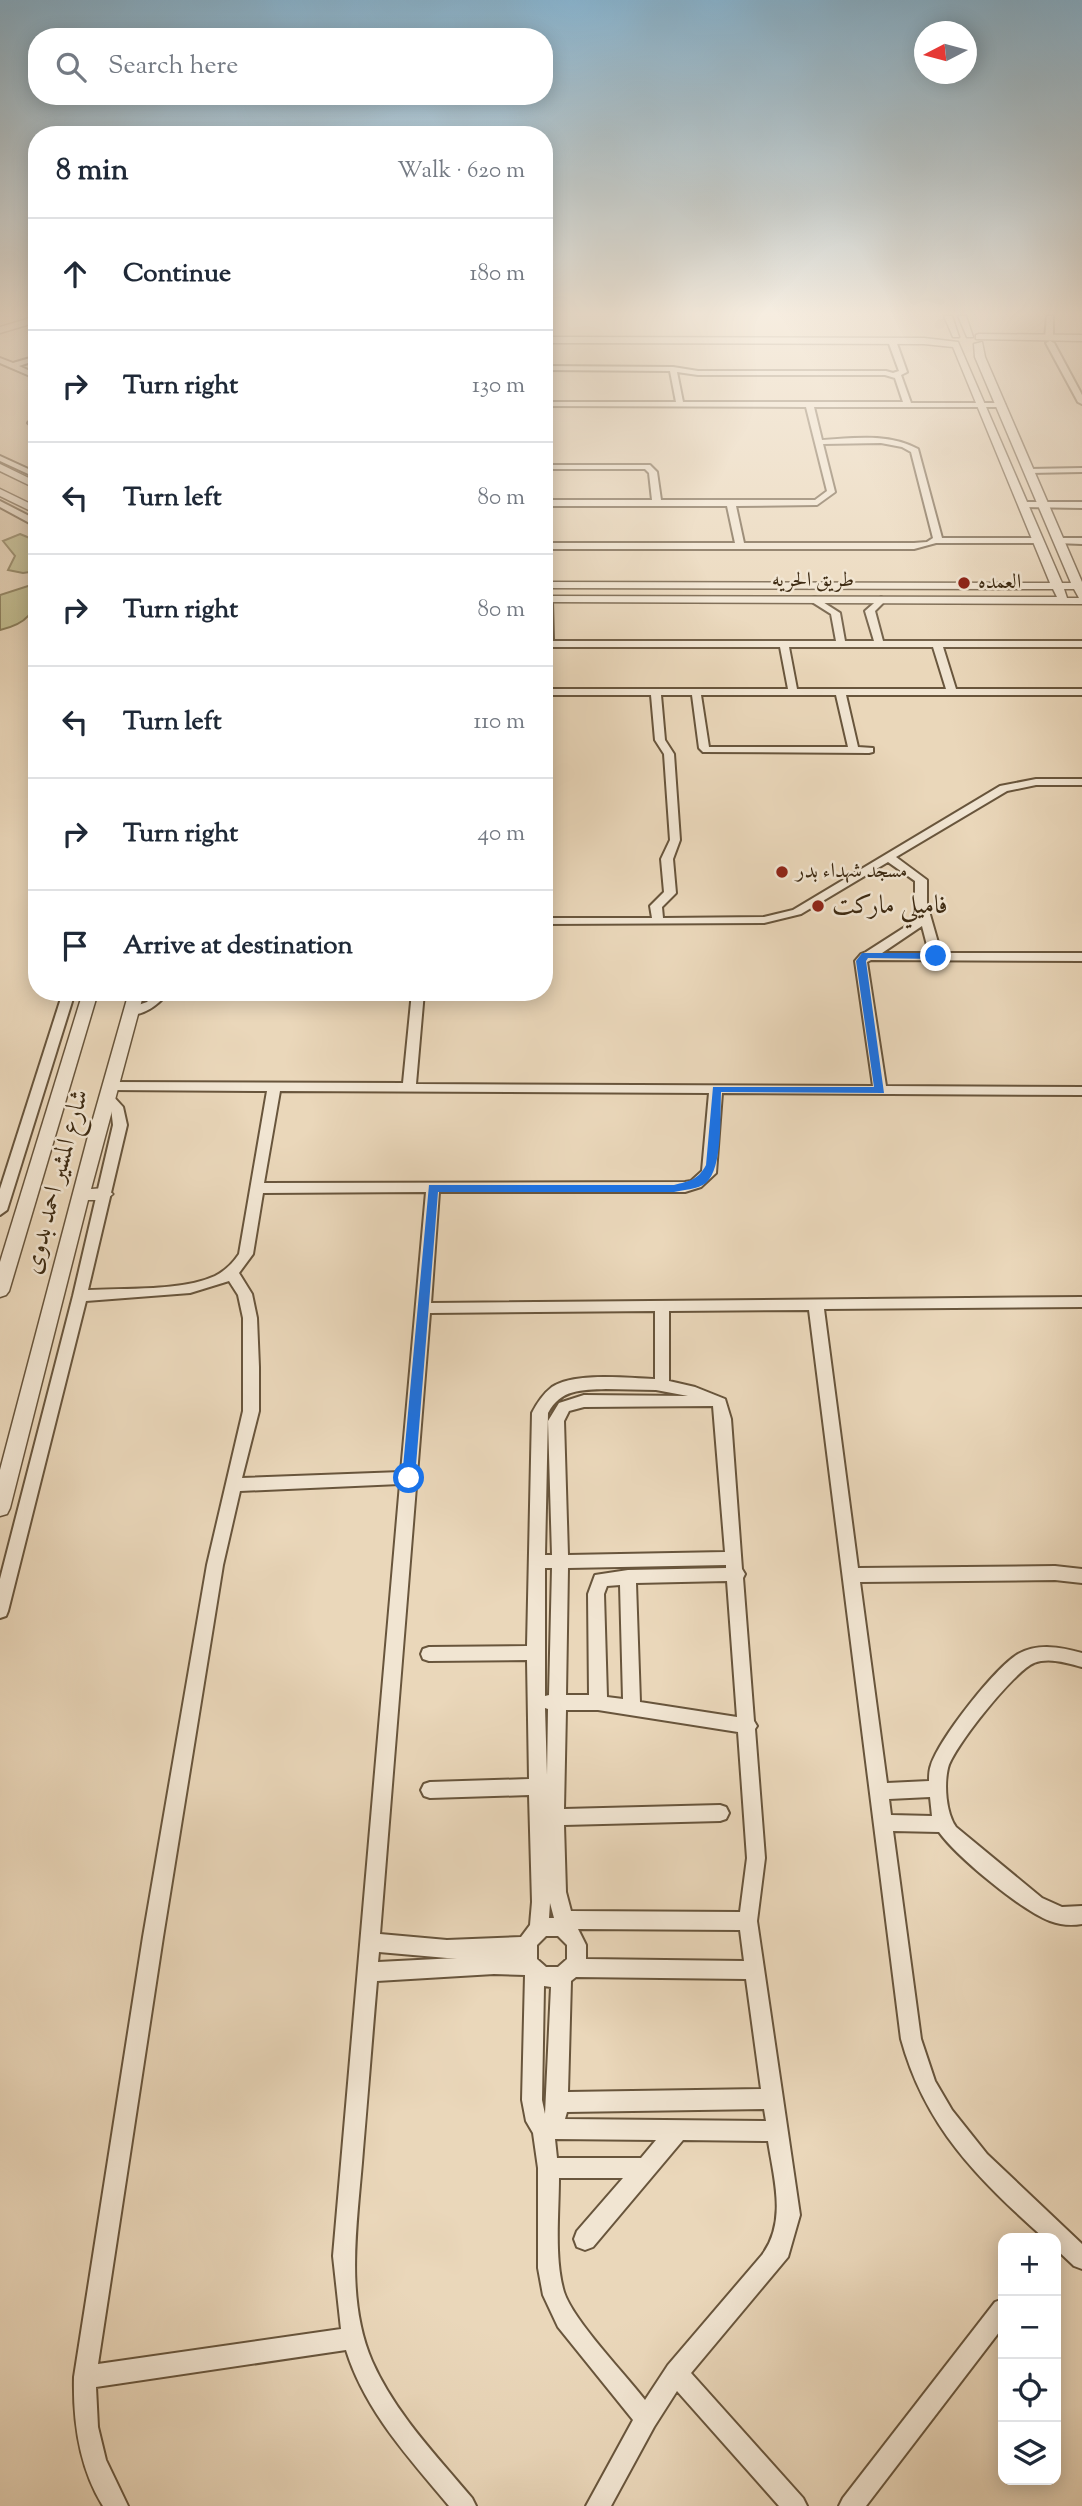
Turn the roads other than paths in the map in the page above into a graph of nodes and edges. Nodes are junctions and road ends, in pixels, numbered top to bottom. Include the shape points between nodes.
1 (817, 433) edge
2 (995, 433) edge
3 (1013, 433) edge
4 (819, 442) junction
5 (0, 458) edge
6 (0, 467) edge
7 (553, 467) edge
8 (1082, 470) edge
9 (1029, 471) junction
10 (28, 472) edge
11 (28, 481) edge
12 (0, 492) edge
13 (553, 503) edge
14 (657, 503) junction
15 (731, 503) junction
16 (0, 504) edge
17 (1024, 505) junction
18 (1043, 505) junction
19 (1082, 505) edge
20 (28, 507) edge
21 (28, 519) edge
22 (937, 541) junction
23 (1039, 541) junction
24 (1059, 541) junction
25 (1082, 541) edge
26 (553, 546) edge
27 (740, 546) junction
28 (1049, 565) junction
29 (1069, 565) junction
30 (1082, 571) edge
31 (553, 585) edge
32 (1007, 586) junction
33 (1057, 586) junction
34 (1081, 589) edge
35 (553, 599) edge
36 (815, 600) junction
37 (881, 600) junction
38 (1063, 601) junction
39 (1082, 601) edge
40 (553, 644) edge
41 (783, 644) junction
42 (841, 644) junction
43 (879, 644) junction
44 (937, 644) junction
45 (1082, 644) edge
46 (553, 692) edge
47 (656, 692) junction
48 (696, 692) junction
49 (793, 692) junction
50 (835, 692) junction
51 (952, 692) junction
52 (1082, 692) edge
53 (849, 750) junction
54 (869, 750) dead end
55 (1082, 782) edge
56 (888, 857) junction
57 (925, 919) junction
58 (553, 921) edge
59 (658, 921) junction
60 (865, 956) junction
61 (936, 956) junction
62 (1082, 957) edge
63 (66, 1001) edge
64 (88, 1001) edge
65 (134, 1001) edge
66 (155, 1001) edge
67 (417, 1001) edge
68 (131, 1012) junction
69 (274, 1086) junction
70 (409, 1087) junction
71 (716, 1089) junction
72 (880, 1090) junction
73 (1082, 1091) edge
74 (108, 1092) junction
75 (257, 1188) junction
76 (433, 1188) junction
77 (105, 1194) junction
78 (81, 1195) junction
79 (0, 1210) edge
80 (231, 1273) junction
81 (0, 1290) edge
82 (80, 1296) junction
83 (1082, 1302) edge
84 (816, 1306) junction
85 (662, 1307) junction
86 (423, 1308) junction
87 (662, 1385) junction
88 (583, 1393) junction
89 (720, 1403) junction
90 (538, 1420) junction
91 (556, 1421) junction
92 (409, 1478) junction
93 (233, 1485) junction
94 (0, 1508) edge
95 (559, 1561) junction
96 (537, 1562) junction
97 (736, 1566) junction
98 (853, 1574) junction
99 (1082, 1576) edge
100 (628, 1577) junction
101 (0, 1611) edge
102 (535, 1653) junction
103 (429, 1654) dead end
104 (1082, 1660) edge
105 (536, 1702) junction
106 (556, 1702) junction
107 (598, 1703) junction
108 (632, 1709) junction
109 (748, 1726) junction
110 (538, 1787) junction
111 (430, 1790) dead end
112 (938, 1790) junction
113 (880, 1791) junction
114 (720, 1813) dead end
115 (555, 1817) junction
116 (884, 1823) junction
117 (943, 1824) junction
118 (1082, 1915) edge
119 (748, 1921) junction
120 (568, 1929) junction
121 (539, 1930) junction
122 (369, 1942) junction
123 (530, 1961) junction
124 (754, 1970) junction
125 (368, 1972) junction
126 (566, 1972) junction
127 (774, 2099) junction
128 (558, 2102) junction
129 (543, 2129) junction
130 (678, 2130) junction
131 (778, 2131) junction
132 (548, 2168) junction
133 (645, 2168) junction
134 (1051, 2233) edge
135 (585, 2239) dead end
136 (1061, 2242) edge
137 (1082, 2258) edge
138 (998, 2316) edge
139 (354, 2338) junction
140 (676, 2374) junction
141 (85, 2377) junction
142 (646, 2419) junction
143 (116, 2506) edge
144 (464, 2506) edge
145 (598, 2506) edge
146 (795, 2506) edge
147 (851, 2506) edge

1 - 4 street
2 - 17 street
3 - 9 street
4 - 15 street via 829,496 809,503
4 - 22 street via 886,442 915,451
5 - 10 street
6 - 11 street
7 - 14 street via 646,467 653,472
8 - 9 street
9 - 18 street
12 - 20 street
13 - 14 street
14 - 15 street
15 - 27 street
16 - 21 street
17 - 18 street
17 - 23 street
18 - 19 street
18 - 24 street
22 - 23 street
22 - 27 street via 922,546
23 - 28 street
24 - 25 street
24 - 29 street
26 - 27 street
28 - 29 street
28 - 32 street via 1036,577
28 - 33 street
29 - 30 street
29 - 34 street
31 - 32 street, طريق الحريه
32 - 33 street, طريق الحريه
33 - 34 street, طريق الحريه
33 - 38 street
35 - 36 street, طريق الحريه
36 - 37 street, طريق الحريه
36 - 42 street via 835,613
37 - 38 street, طريق الحريه
37 - 43 street via 870,611
38 - 39 street, طريق الحريه
40 - 41 street
41 - 42 street
41 - 49 street
42 - 43 street
43 - 44 street
44 - 45 street
44 - 51 street
46 - 47 street
47 - 48 street
47 - 59 street via 660,740 669,754 675,840 667,859 670,893 656,905
48 - 49 street
48 - 53 street via 707,750
49 - 50 street
50 - 51 street
50 - 53 street
51 - 52 street
53 - 54 street
55 - 56 street via 1036,782 1004,788
56 - 57 street via 921,880
56 - 59 street via 782,917
57 - 60 street
57 - 61 street
58 - 59 street
60 - 61 street
60 - 72 street via 861,963
61 - 62 street
63 - 79 street
64 - 81 street, شارع المشير احمد بدوى
65 - 68 street, شارع المشير احمد بدوى
66 - 68 street
67 - 70 street
68 - 74 street, شارع المشير احمد بدوى
69 - 70 street
69 - 74 street
69 - 75 street
70 - 71 street
71 - 72 street
71 - 76 street via 711,1165 704,1179 695,1184 674,1188
72 - 73 street
74 - 77 street via 120,1118
74 - 78 street, شارع المشير احمد بدوى
75 - 76 street
75 - 80 street via 246,1254
76 - 86 street
77 - 78 street
77 - 82 street
78 - 94 street, شارع المشير احمد بدوى
80 - 82 street via 204,1285
80 - 93 street via 244,1294 250,1318 252,1367 251,1411
82 - 101 street
83 - 84 street
84 - 85 street
84 - 98 street
85 - 86 street
85 - 87 street
86 - 92 street
87 - 88 street
87 - 89 street
88 - 89 street
88 - 90 street via 558,1391 544,1404
88 - 91 street via 564,1407
89 - 97 street
90 - 91 street
90 - 96 street
91 - 95 street
92 - 93 street
92 - 122 street
93 - 141 street via 215,1565
95 - 96 street
95 - 97 street
95 - 106 street
96 - 102 street
97 - 100 street
97 - 109 street
98 - 99 street
98 - 113 street
100 - 107 street via 601,1580 597,1586
100 - 108 street
102 - 103 street
102 - 105 street
104 - 112 street via 1051,1653 1036,1655 1012,1669 942,1758
105 - 106 street
105 - 110 street
106 - 107 street
106 - 115 street
107 - 108 street
108 - 109 street
109 - 119 street via 757,1858
110 - 111 street
110 - 121 street
112 - 113 street
112 - 117 street
113 - 116 street
114 - 115 street
115 - 120 street via 557,1892
116 - 117 street
116 - 134 street via 911,2039 919,2067 947,2121
117 - 118 street via 1031,1902 1051,1914
119 - 120 street
119 - 124 street
120 - 121 street
120 - 126 street via 578,1952
121 - 123 street via 531,1937
122 - 123 street
122 - 125 street
123 - 125 street
123 - 126 street via 547,1977
123 - 129 street via 531,2100
124 - 126 street
124 - 127 street
125 - 139 street via 344,2256
126 - 128 street
127 - 128 street
127 - 131 street
128 - 129 street via 554,2120
129 - 130 street
129 - 132 street
130 - 131 street
130 - 133 street
131 - 140 street via 789,2216 780,2249
132 - 133 street
132 - 142 street via 549,2268 554,2295 566,2319
133 - 135 street
136 - 137 street
138 - 147 street
139 - 141 street
139 - 144 street via 384,2405
140 - 142 street
140 - 146 street
141 - 143 street via 83,2408 89,2440 98,2472
142 - 145 street

